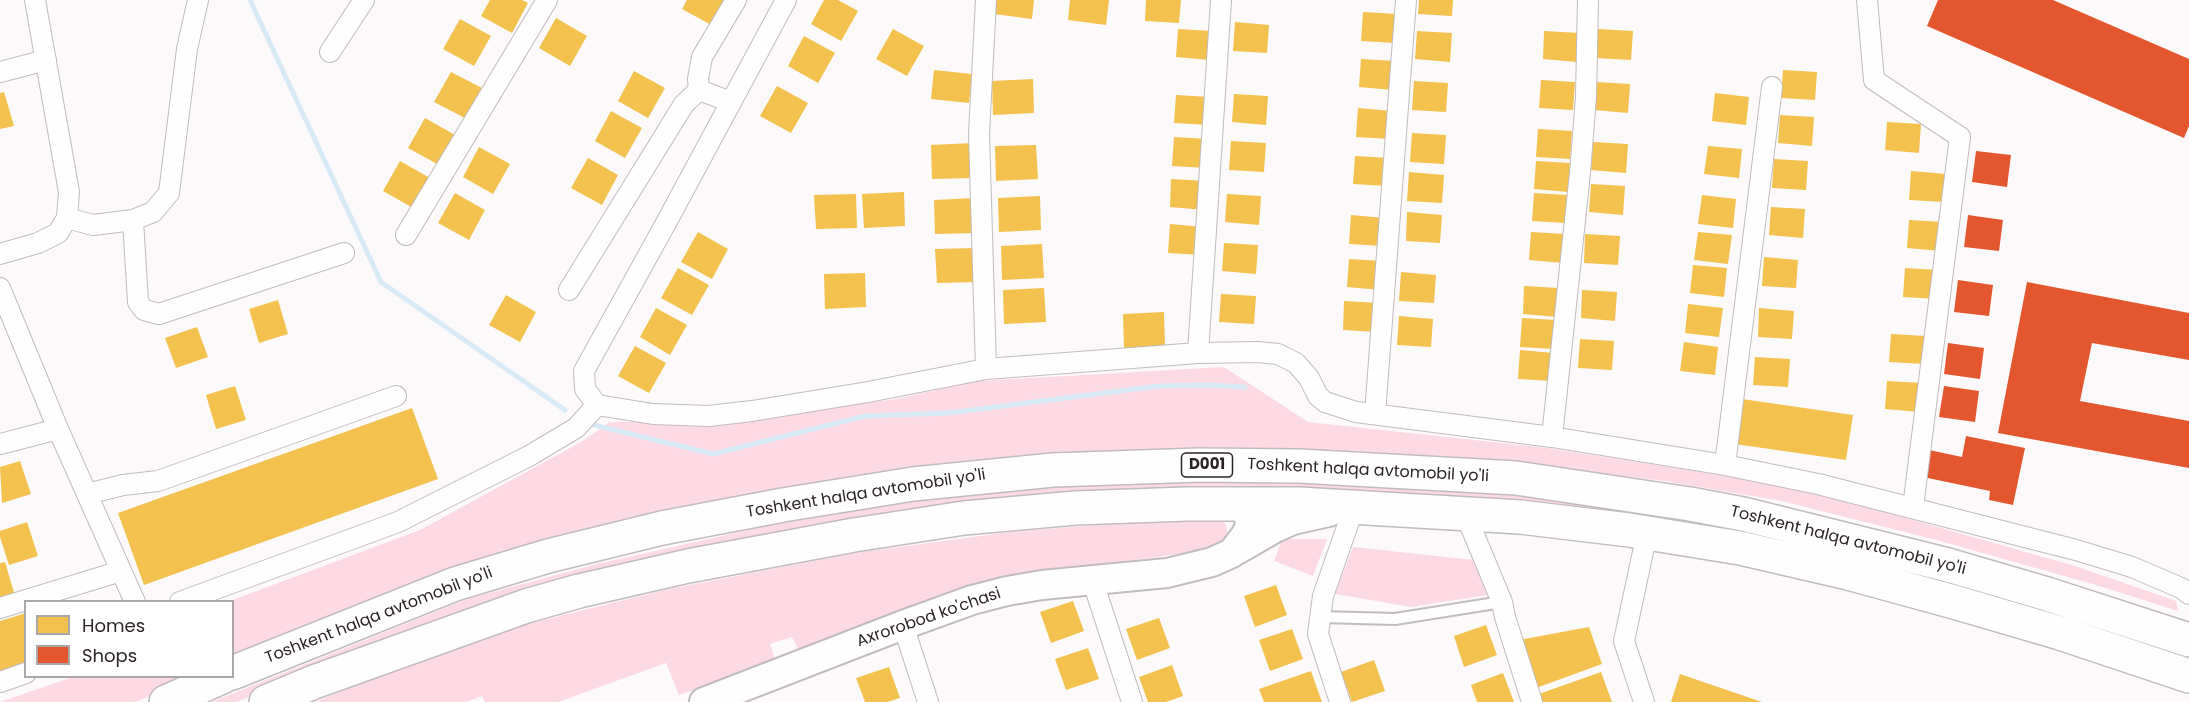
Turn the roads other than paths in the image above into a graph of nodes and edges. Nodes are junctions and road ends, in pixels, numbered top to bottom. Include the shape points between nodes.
1 (35, 0) edge
2 (198, 0) edge
3 (364, 0) edge
4 (547, 0) edge
5 (736, 0) edge
6 (786, 0) edge
7 (986, 0) edge
8 (1221, 0) edge
9 (1406, 0) edge
10 (1588, 0) edge
11 (1867, 0) edge
12 (330, 52) dead end
13 (46, 60) junction
14 (0, 72) edge
15 (1772, 87) dead end
16 (699, 90) junction
17 (731, 102) junction
18 (67, 218) junction
19 (133, 220) junction
20 (406, 235) dead end
21 (344, 253) dead end
22 (0, 254) edge
23 (0, 288) edge
24 (569, 290) dead end
25 (1198, 353) junction
26 (986, 369) junction
27 (396, 396) dead end
28 (597, 405) junction
29 (1375, 414) junction
30 (58, 429) junction
31 (1552, 437) junction
32 (0, 444) edge
33 (1725, 465) junction
34 (87, 494) junction
35 (1243, 504) junction
36 (1354, 507) junction
37 (1913, 507) junction
38 (1465, 513) junction
39 (1647, 533) junction
40 (1232, 553) junction
41 (121, 571) junction
42 (1093, 582) junction
43 (2186, 588) edge
44 (26, 600) edge
45 (134, 600) edge
46 (185, 600) edge
47 (24, 601) edge
48 (1502, 602) junction
49 (0, 608) edge
50 (1320, 617) junction
51 (903, 625) junction
52 (2189, 640) edge
53 (234, 672) edge
54 (24, 674) edge
55 (2189, 676) edge
56 (219, 678) edge
57 (0, 681) edge
58 (712, 700) edge
59 (165, 702) edge
60 (266, 702) edge
61 (928, 702) edge
62 (1132, 702) edge
63 (1340, 702) edge
64 (1532, 702) edge
65 (1644, 702) edge

1 - 13 street
2 - 19 street via 187,49 169,193 153,212
3 - 12 street
4 - 20 street
5 - 16 street via 702,57
6 - 17 street
7 - 26 street via 979,134
8 - 25 street
9 - 29 street
10 - 31 street via 1580,173
11 - 37 street via 1874,80 1960,137
13 - 14 street
13 - 18 street via 69,192
15 - 33 street
16 - 17 street
16 - 24 street via 684,104
17 - 28 street via 584,371 585,389
18 - 19 street via 93,225
18 - 22 street via 58,233
19 - 21 street via 138,302 144,310 159,314
23 - 30 street
25 - 26 street
25 - 29 street via 1278,354 1304,371 1325,402
26 - 28 street via 868,392 708,416 653,414
27 - 34 street via 158,481
28 - 46 street via 576,428 529,456 398,522
29 - 31 street
30 - 32 street
30 - 34 street
31 - 33 street
33 - 37 street
34 - 41 street
35 - 36 highway, Toshkent halqa avtomobil yo'li
35 - 40 street via 1250,527
35 - 60 highway, Toshkent halqa avtomobil yo'li via 1086,508 964,518 688,566 526,606
36 - 38 highway, Toshkent halqa avtomobil yo'li
36 - 40 street, Axrorobod ko'chasi via 1293,520
36 - 50 street via 1323,596
37 - 43 street via 2076,550
38 - 39 highway, Toshkent halqa avtomobil yo'li
38 - 48 street
39 - 55 highway, Toshkent halqa avtomobil yo'li via 1740,548 1848,573 2060,633
39 - 65 street via 1624,641
40 - 42 street, Axrorobod ko'chasi via 1167,573
41 - 44 street
41 - 45 street
42 - 51 street, Axrorobod ko'chasi via 1007,591
42 - 62 street
47 - 49 street
48 - 50 lane via 1395,619
48 - 64 street
50 - 63 street via 1318,634
51 - 58 street, Axrorobod ko'chasi
51 - 61 street
52 - 53 highway, Toshkent halqa avtomobil yo'li / D001 via 1948,565 1690,504 1516,478 1299,466 1199,465 960,478 662,528 455,584
54 - 57 street
56 - 59 highway

